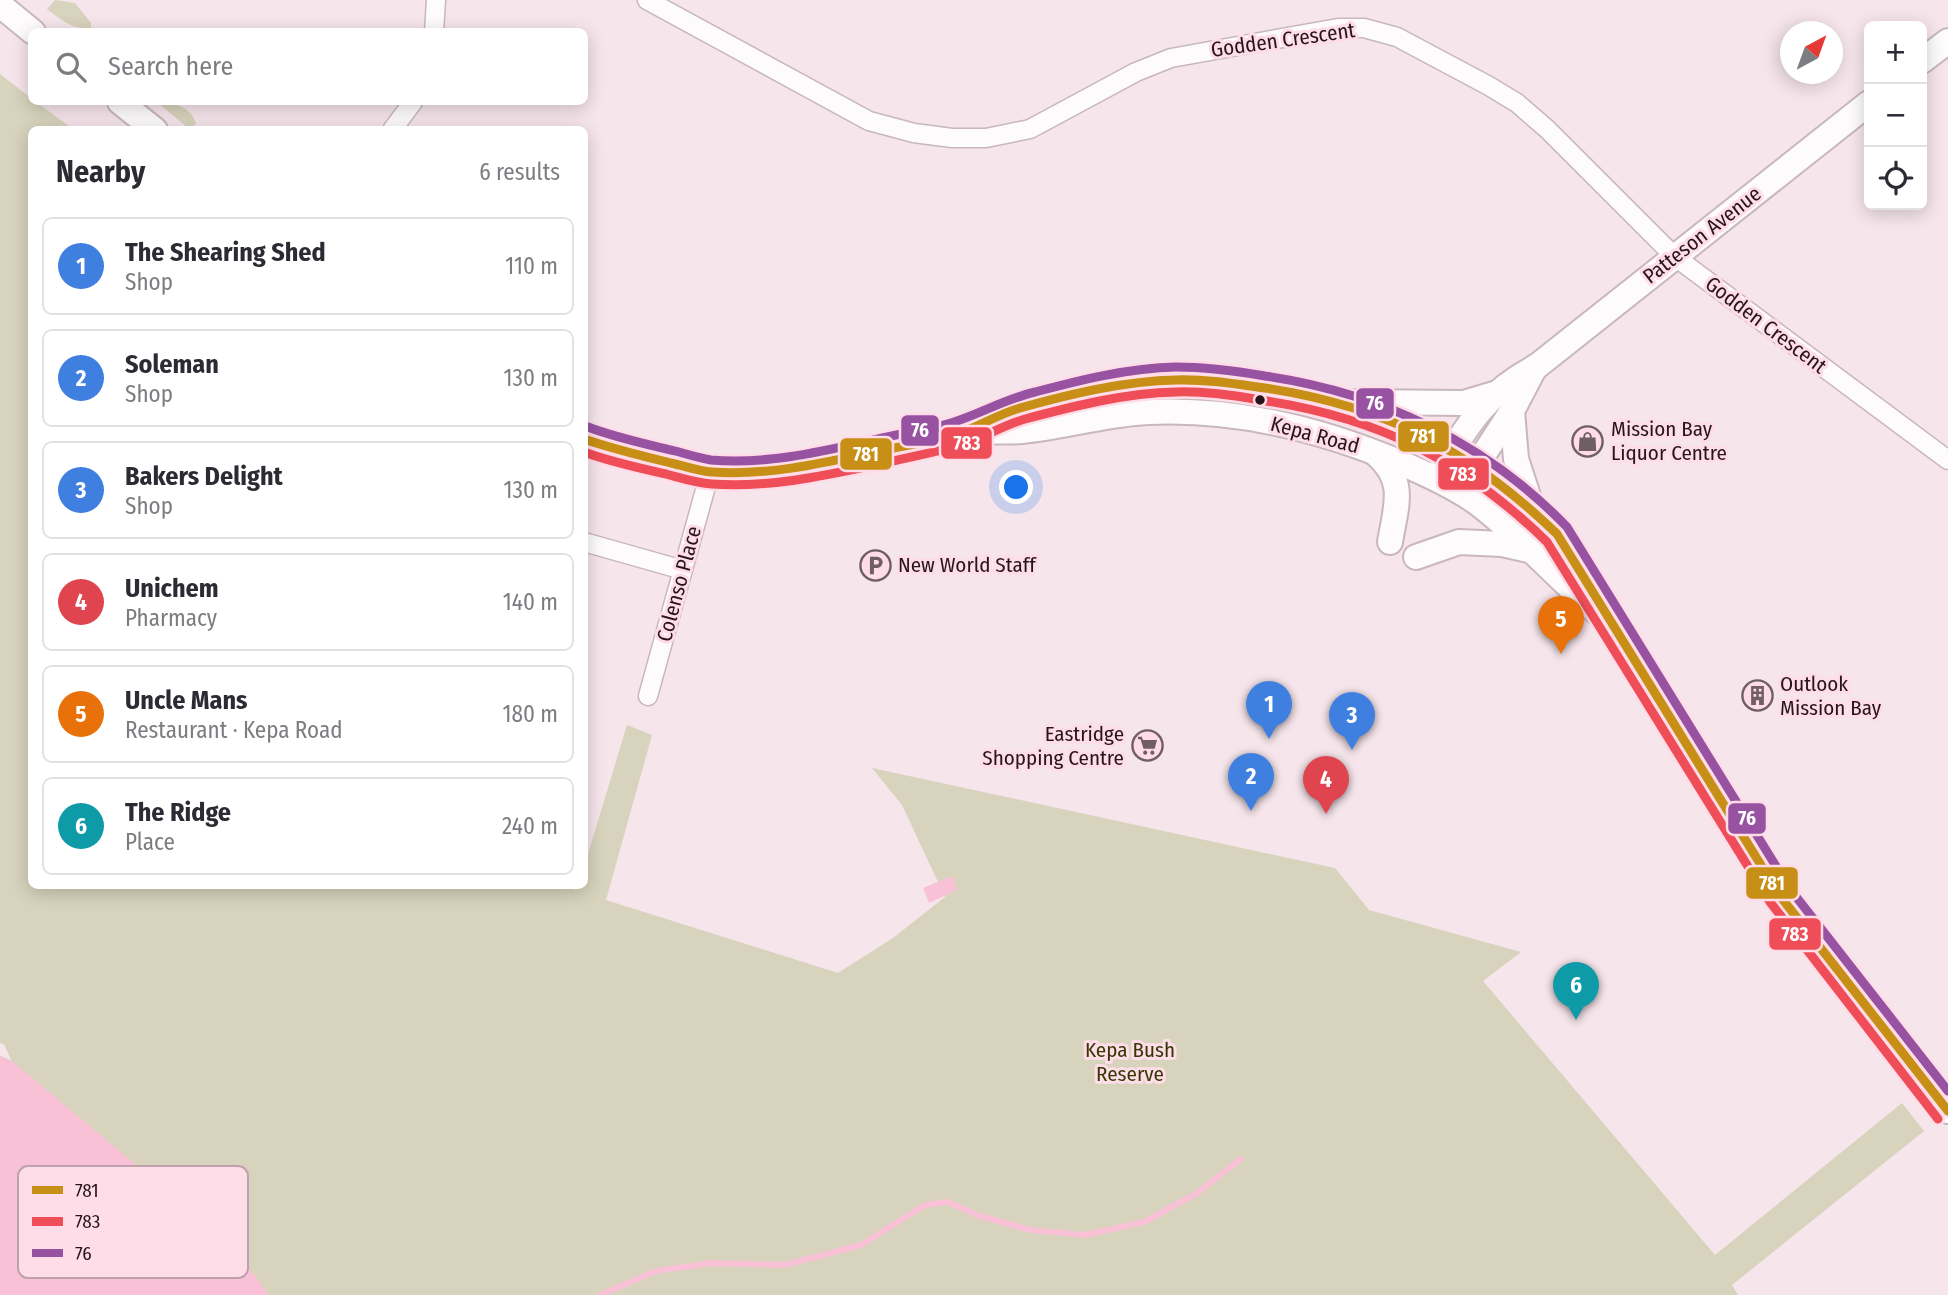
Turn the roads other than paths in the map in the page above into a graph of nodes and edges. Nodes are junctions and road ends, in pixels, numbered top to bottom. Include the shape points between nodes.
1 (436, 0) edge
2 (647, 0) edge
3 (0, 5) edge
4 (28, 28) edge
5 (434, 28) edge
6 (1948, 41) edge
7 (1927, 57) edge
8 (124, 105) edge
9 (411, 105) edge
10 (1864, 107) edge
11 (150, 126) edge
12 (395, 126) edge
13 (1674, 257) junction
14 (1342, 402) junction
15 (1503, 402) junction
16 (961, 432) junction
17 (588, 440) edge
18 (1452, 450) junction
19 (1373, 451) junction
20 (1948, 460) edge
21 (1476, 466) junction
22 (710, 472) junction
23 (1435, 478) junction
24 (1460, 492) junction
25 (1532, 507) junction
26 (1390, 542) dead end
27 (588, 543) edge
28 (1533, 551) junction
29 (1416, 556) dead end
30 (683, 570) junction
31 (1611, 624) junction
32 (648, 696) dead end
33 (1948, 1111) edge

1 - 5 street
2 - 13 street, Godden Crescent via 869,121 952,138 986,138 1030,129 1171,58 1338,28 1374,30 1412,44 1517,103
3 - 4 main road
6 - 7 main road
8 - 11 main road
9 - 12 street
10 - 13 main road, Patteson Avenue
13 - 15 main road, Patteson Avenue via 1536,367 1516,377
13 - 20 street, Godden Crescent
14 - 15 main road
14 - 16 main road, Kepa Road via 1264,387 1166,380 1016,409
14 - 18 main road, Kepa Road
15 - 18 main road, Patteson Avenue via 1476,414
15 - 21 main road, Patteson Avenue
15 - 25 main road
16 - 19 main road, Kepa Road via 1023,431 1113,415 1174,411 1270,422
16 - 22 main road, Kepa Road via 840,460 752,473
17 - 22 main road, Kepa Road
18 - 21 main road, Kepa Road
18 - 23 main road, Patteson Avenue
19 - 23 main road, Kepa Road
19 - 26 main road via 1388,464 1398,489
21 - 24 main road, Patteson Avenue
21 - 25 main road, Kepa Road
22 - 30 street, Colenso Place
23 - 24 main road, Kepa Road
24 - 28 main road, Kepa Road
25 - 31 main road, Kepa Road via 1570,551
27 - 30 street
28 - 29 main road via 1459,542
28 - 31 main road, Kepa Road
30 - 32 street, Colenso Place
31 - 33 main road, Kepa Road via 1780,897

